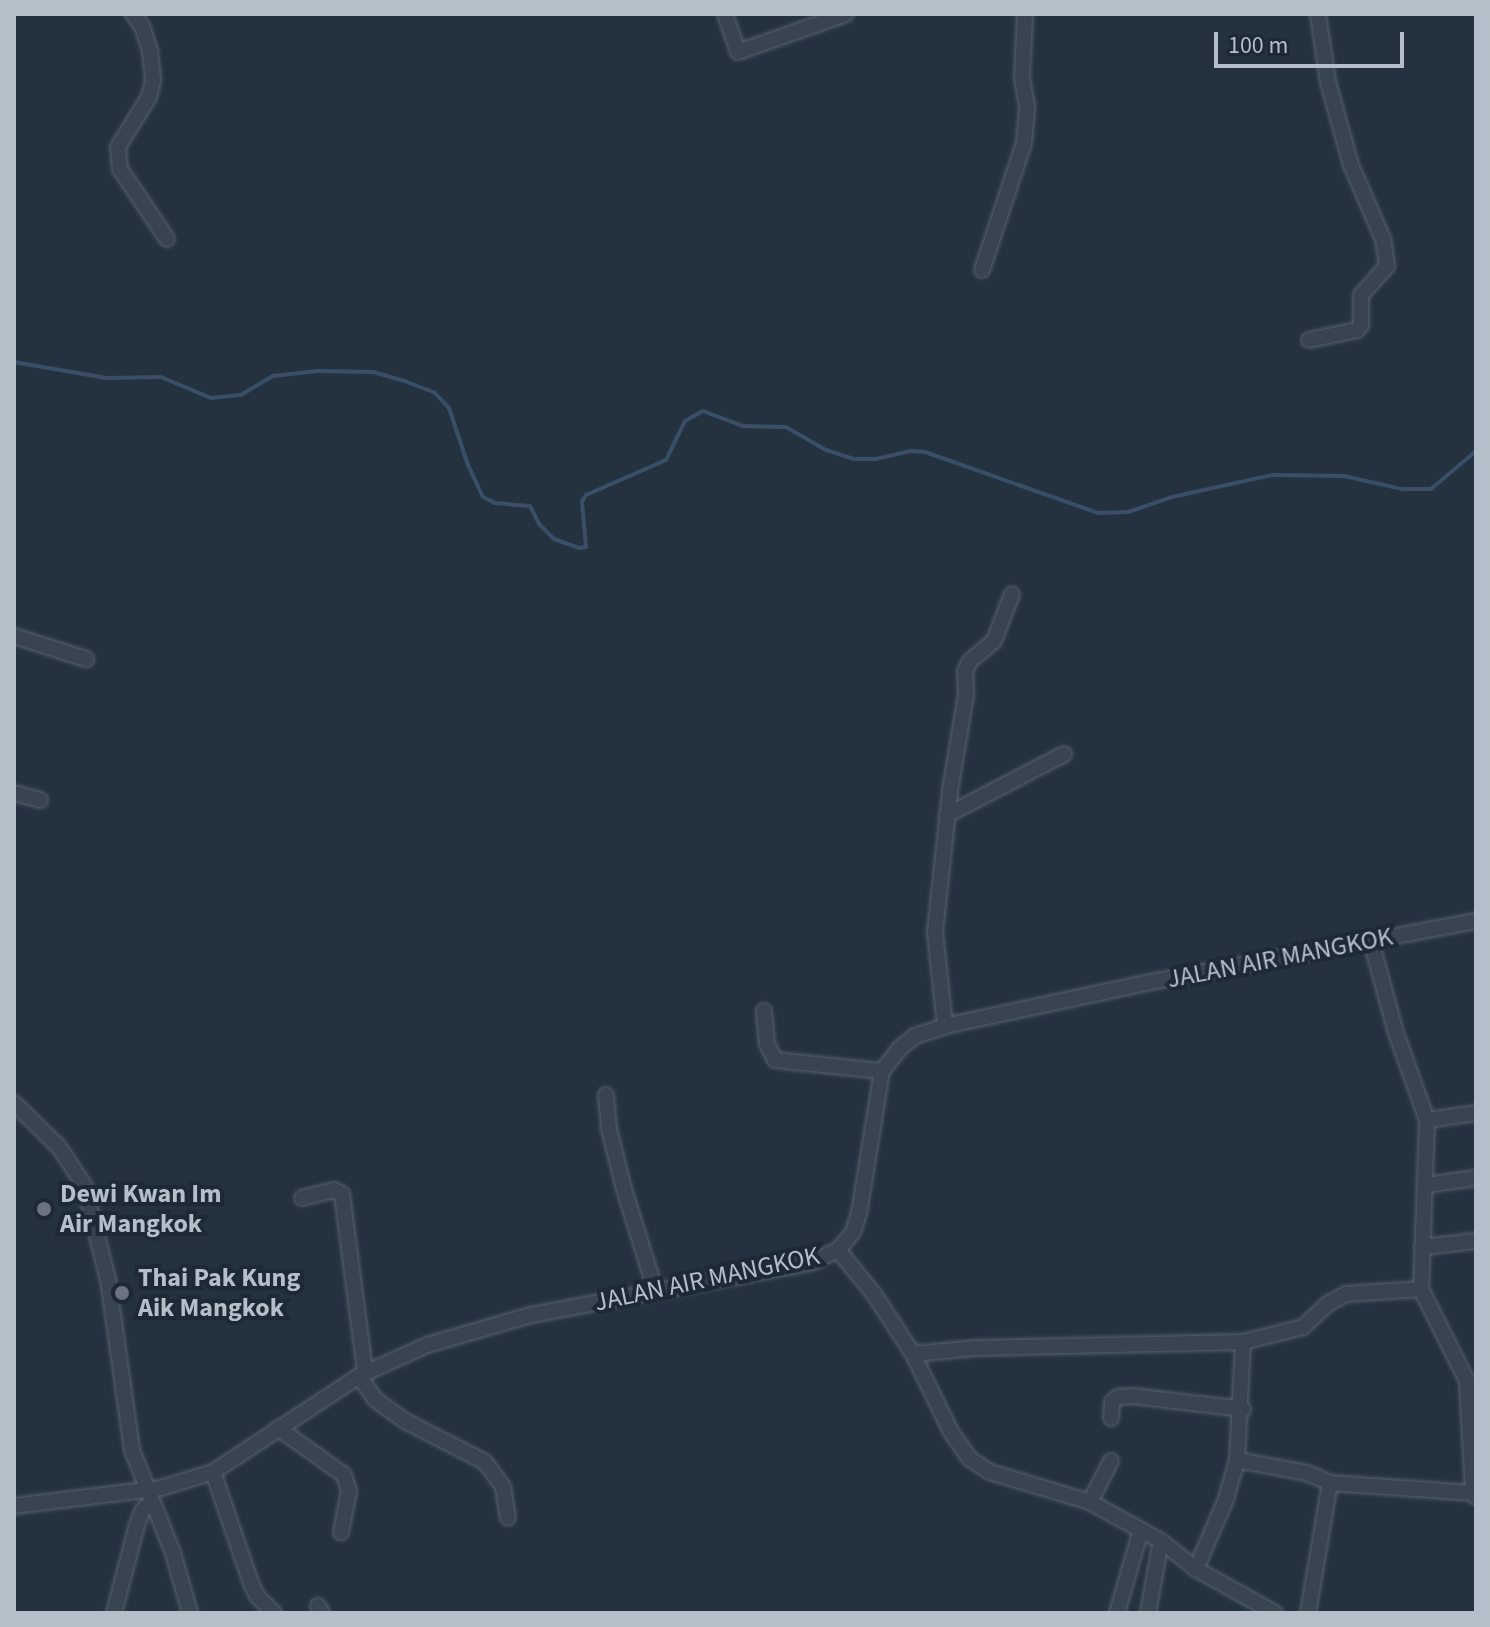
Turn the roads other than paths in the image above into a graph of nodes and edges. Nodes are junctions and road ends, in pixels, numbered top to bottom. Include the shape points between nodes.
1 (133, 14) edge
2 (725, 14) edge
3 (846, 14) edge
4 (1025, 14) edge
5 (1318, 14) edge
6 (167, 239) dead end
7 (982, 270) dead end
8 (1309, 340) dead end
9 (1012, 594) dead end
10 (14, 636) edge
11 (86, 659) dead end
12 (1064, 754) dead end
13 (14, 793) edge
14 (40, 800) dead end
15 (947, 815) junction
16 (1476, 921) edge
17 (1371, 941) junction
18 (764, 1011) dead end
19 (945, 1026) junction
20 (882, 1071) junction
21 (606, 1095) dead end
22 (14, 1103) edge
23 (1476, 1113) edge
24 (1427, 1120) junction
25 (1476, 1178) edge
26 (1426, 1185) junction
27 (302, 1198) dead end
28 (1476, 1241) edge
29 (1422, 1247) junction
30 (838, 1250) junction
31 (655, 1289) junction
32 (1421, 1289) junction
33 (1243, 1342) junction
34 (913, 1354) junction
35 (362, 1374) junction
36 (1472, 1381) edge
37 (1243, 1409) junction
38 (1111, 1418) dead end
39 (278, 1428) junction
40 (1237, 1460) junction
41 (1111, 1461) dead end
42 (1473, 1462) edge
43 (213, 1472) junction
44 (1330, 1483) junction
45 (1474, 1495) edge
46 (149, 1496) junction
47 (1090, 1502) junction
48 (14, 1506) edge
49 (508, 1518) dead end
50 (1141, 1530) junction
51 (341, 1532) dead end
52 (1161, 1541) junction
53 (1196, 1569) junction
54 (114, 1613) edge
55 (190, 1613) edge
56 (274, 1613) edge
57 (1117, 1613) edge
58 (1148, 1613) edge
59 (1275, 1613) edge
60 (1308, 1613) edge

1 - 6 street via 150,51 153,80 149,97 118,147 118,157 131,189
2 - 3 street via 738,52
4 - 7 street via 1024,143
5 - 8 street via 1328,82 1351,165 1383,239 1387,266 1361,295 1357,330
9 - 15 street via 994,641 966,665
10 - 11 street
12 - 15 street
13 - 14 street
15 - 19 street via 935,932
16 - 17 street, JALAN AIR MANGKOK
17 - 19 street, JALAN AIR MANGKOK
17 - 24 street
18 - 20 street via 767,1044 775,1060
19 - 20 street, JALAN AIR MANGKOK via 915,1036
20 - 30 street, JALAN AIR MANGKOK via 859,1214
21 - 31 street via 624,1189
22 - 46 street via 59,1147 84,1185 108,1279 132,1450
23 - 24 street
24 - 26 street
25 - 26 street
26 - 29 street
27 - 35 street via 334,1190 342,1194
28 - 29 street
29 - 32 street
30 - 31 street, JALAN AIR MANGKOK via 813,1262
30 - 34 street
31 - 35 street, JALAN AIR MANGKOK via 442,1340
32 - 33 street via 1346,1294 1303,1327
32 - 36 street
33 - 34 street
33 - 37 street
34 - 47 street via 970,1459 990,1472
35 - 39 street, JALAN AIR MANGKOK
35 - 49 street via 376,1400 405,1421 485,1462 503,1487
36 - 42 street
37 - 38 street via 1132,1396 1112,1402
37 - 40 street
39 - 43 street, JALAN AIR MANGKOK
39 - 51 street via 344,1475 349,1491
40 - 44 street via 1307,1473
40 - 53 street
41 - 47 street
42 - 45 street
43 - 46 street, JALAN AIR MANGKOK
43 - 56 street via 251,1583
44 - 45 street
44 - 60 street
46 - 48 street, JALAN AIR MANGKOK
46 - 54 street
46 - 55 street
47 - 50 street
50 - 52 street
50 - 57 street
52 - 53 street
52 - 58 street
53 - 59 street

